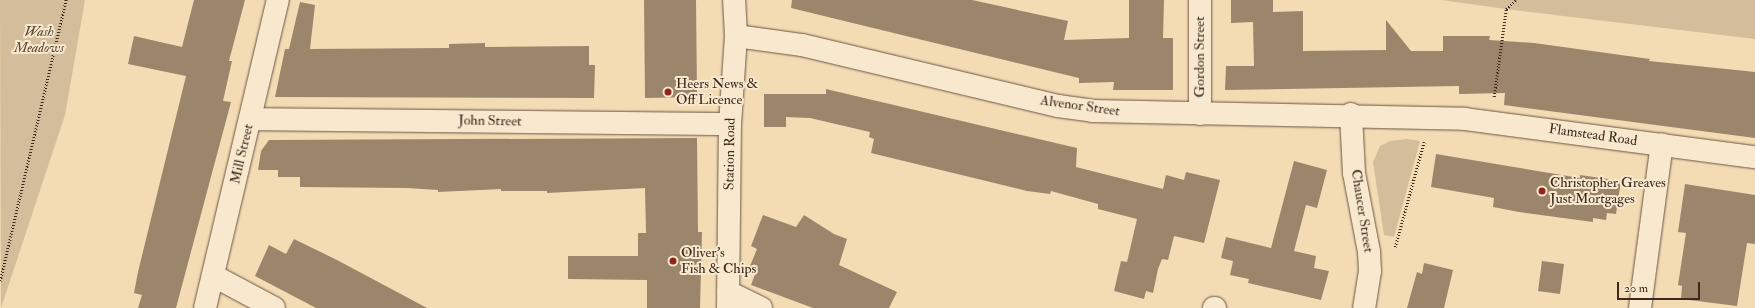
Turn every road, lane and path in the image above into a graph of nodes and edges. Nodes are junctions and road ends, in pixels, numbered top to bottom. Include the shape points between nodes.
1 (66, 0) edge
2 (278, 0) edge
3 (734, 0) edge
4 (1200, 0) edge
5 (1516, 0) edge
6 (736, 36) junction
7 (1200, 114) junction
8 (1351, 114) junction
9 (1431, 117) junction
10 (250, 119) junction
11 (1491, 121) junction
12 (730, 124) junction
13 (1662, 144) junction
14 (1755, 157) edge
15 (1394, 252) dead end
16 (214, 276) junction
17 (0, 281) edge
18 (728, 300) edge
19 (205, 308) edge
20 (274, 308) edge
21 (761, 308) edge
22 (1364, 308) edge
23 (1640, 308) edge

1 - 17 path
2 - 10 street, Mill Street
3 - 6 street, Station Road
4 - 7 street, Gordon Street
5 - 11 path via 1506,9
6 - 7 street, Alvenor Street via 802,45 1058,106 1092,111
6 - 12 street, Station Road
7 - 8 street, Alvenor Street
8 - 9 street, Alvenor Street
8 - 22 street, Chaucer Street via 1354,173 1369,252 1370,271
9 - 11 street, Flamstead Road
9 - 15 path
10 - 12 street, John Street
10 - 16 street, Mill Street
11 - 13 street, Flamstead Road
12 - 18 street, Station Road
13 - 14 street, Flamstead Road
13 - 23 street
16 - 19 street, Mill Street
16 - 20 street
18 - 21 street

